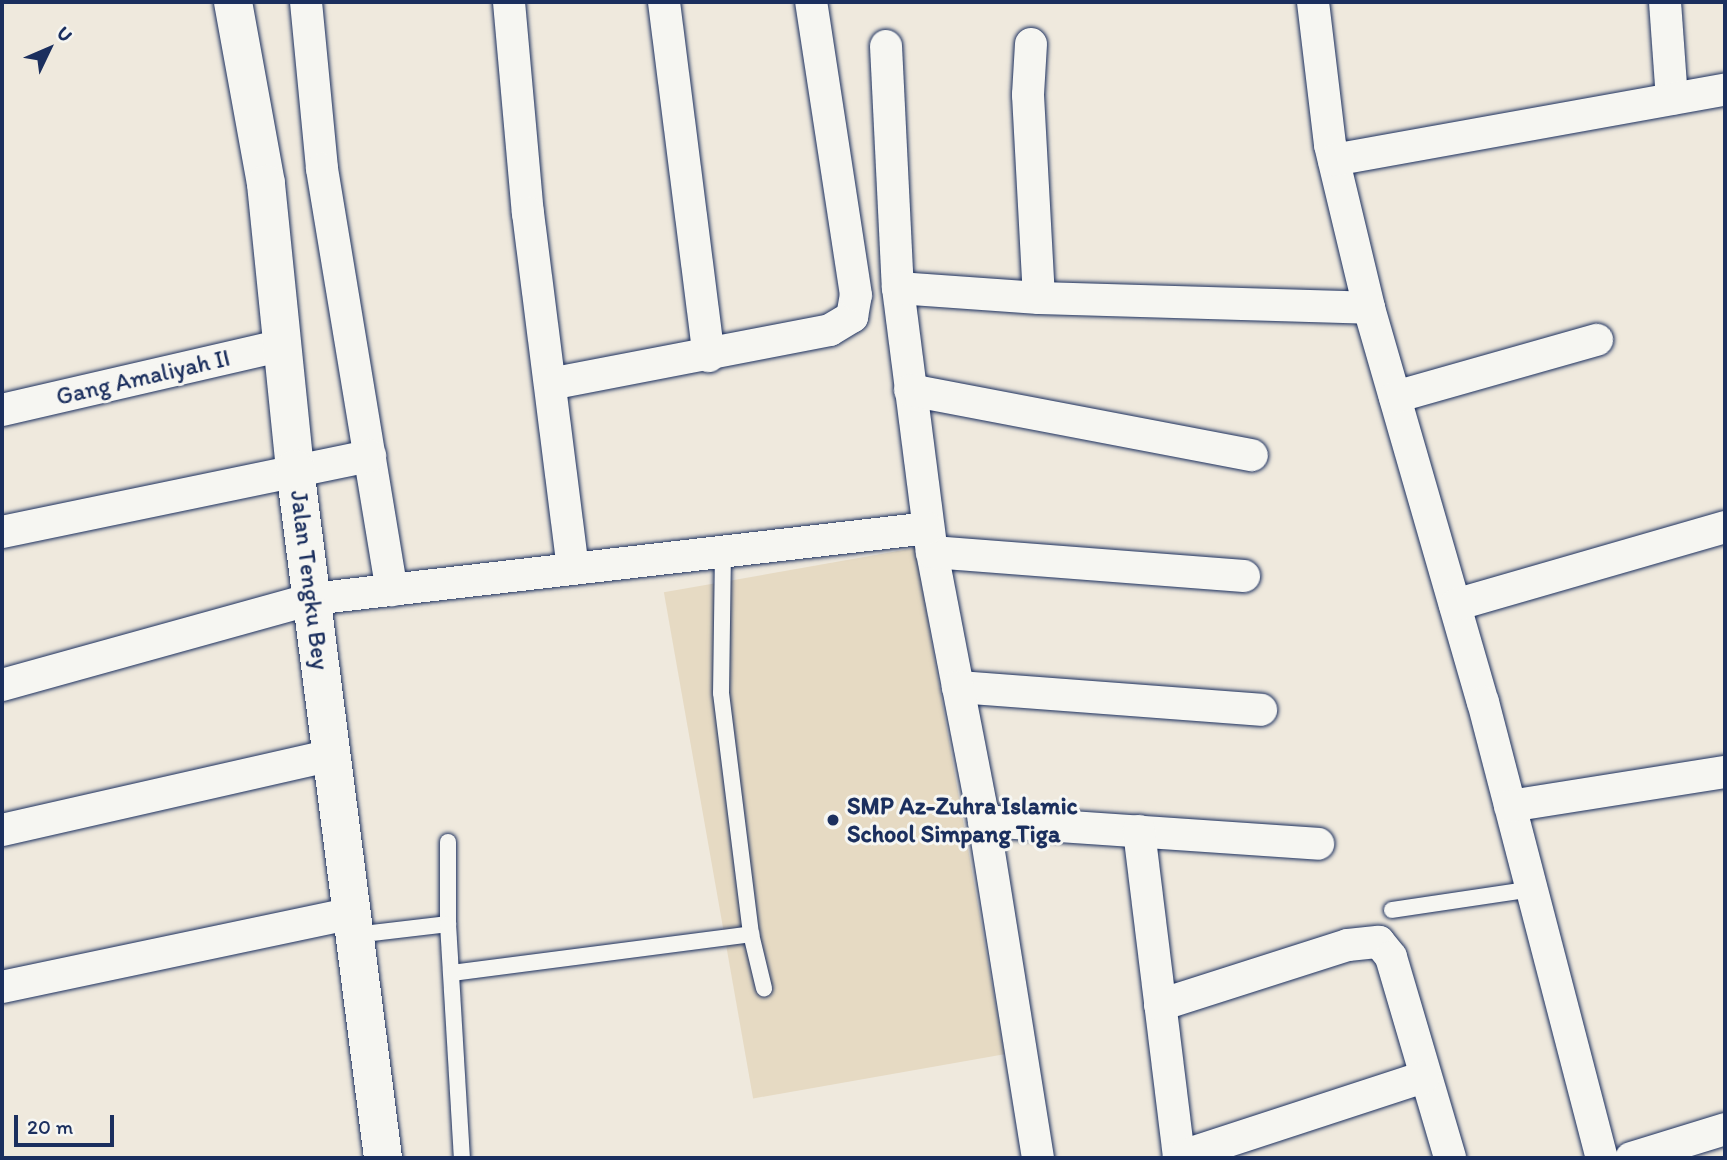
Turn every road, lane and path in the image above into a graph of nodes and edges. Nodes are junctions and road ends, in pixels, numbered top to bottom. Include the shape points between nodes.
1 (233, 2) edge
2 (306, 2) edge
3 (509, 2) edge
4 (664, 2) edge
5 (811, 2) edge
6 (1313, 2) edge
7 (1665, 2) edge
8 (1031, 44) dead end
9 (886, 46) dead end
10 (1725, 90) edge
11 (1672, 99) junction
12 (1334, 160) junction
13 (898, 288) junction
14 (1039, 298) junction
15 (1369, 308) junction
16 (1597, 341) dead end
17 (284, 345) junction
18 (709, 356) junction
19 (550, 384) junction
20 (910, 390) junction
21 (1395, 397) junction
22 (2, 410) edge
23 (1252, 455) dead end
24 (370, 456) junction
25 (295, 469) junction
26 (1725, 527) edge
27 (2, 532) edge
28 (930, 540) junction
29 (723, 551) junction
30 (573, 568) junction
31 (1244, 576) dead end
32 (393, 590) junction
33 (312, 599) junction
34 (1455, 605) junction
35 (2, 685) edge
36 (958, 687) junction
37 (1261, 710) dead end
38 (332, 755) junction
39 (1725, 772) edge
40 (1510, 806) junction
41 (984, 821) junction
42 (2, 830) edge
43 (1139, 831) junction
44 (448, 842) dead end
45 (1318, 844) dead end
46 (1532, 889) junction
47 (1392, 910) dead end
48 (354, 924) junction
49 (448, 924) junction
50 (751, 934) junction
51 (452, 973) junction
52 (2, 987) edge
53 (764, 988) dead end
54 (1160, 1005) junction
55 (1424, 1077) junction
56 (1725, 1129) edge
57 (383, 1158) edge
58 (462, 1158) edge
59 (1038, 1158) edge
60 (1179, 1158) edge
61 (1450, 1158) edge
62 (1602, 1158) edge
63 (1631, 1158) edge

1 - 17 main road, Jalan Tengku Bey via 264,169
2 - 24 street via 322,169
3 - 19 street via 528,213
4 - 18 street
5 - 18 street via 856,309 844,325 830,330
6 - 12 street
7 - 11 street
8 - 14 street via 1028,95
9 - 13 street
10 - 11 street
11 - 12 street
12 - 15 street
13 - 14 street
13 - 20 street
14 - 15 street
15 - 21 street
16 - 21 street
17 - 22 street, Gang Amaliyah II
17 - 25 main road, Jalan Tengku Bey
18 - 19 street
19 - 30 street
20 - 23 street
20 - 28 street
21 - 34 street
24 - 25 street
24 - 32 street
25 - 27 street
25 - 33 main road, Jalan Tengku Bey
26 - 34 street
28 - 29 street
28 - 31 street
28 - 36 street
29 - 30 street
29 - 50 lane via 722,693
30 - 32 street
32 - 33 street
33 - 35 street
33 - 38 main road, Jalan Tengku Bey
34 - 40 street
36 - 37 street
36 - 41 street
38 - 42 street
38 - 48 main road, Jalan Tengku Bey
39 - 40 street
40 - 46 street
41 - 43 street
41 - 59 street
43 - 45 street
43 - 54 street
44 - 49 lane
46 - 47 lane
46 - 62 street
48 - 49 lane
48 - 52 street
48 - 57 main road, Jalan Tengku Bey
49 - 51 lane
50 - 51 lane
50 - 53 lane
51 - 58 lane
54 - 55 street via 1348,945 1379,942 1391,957
54 - 60 street
55 - 60 street
55 - 61 street
56 - 63 street

